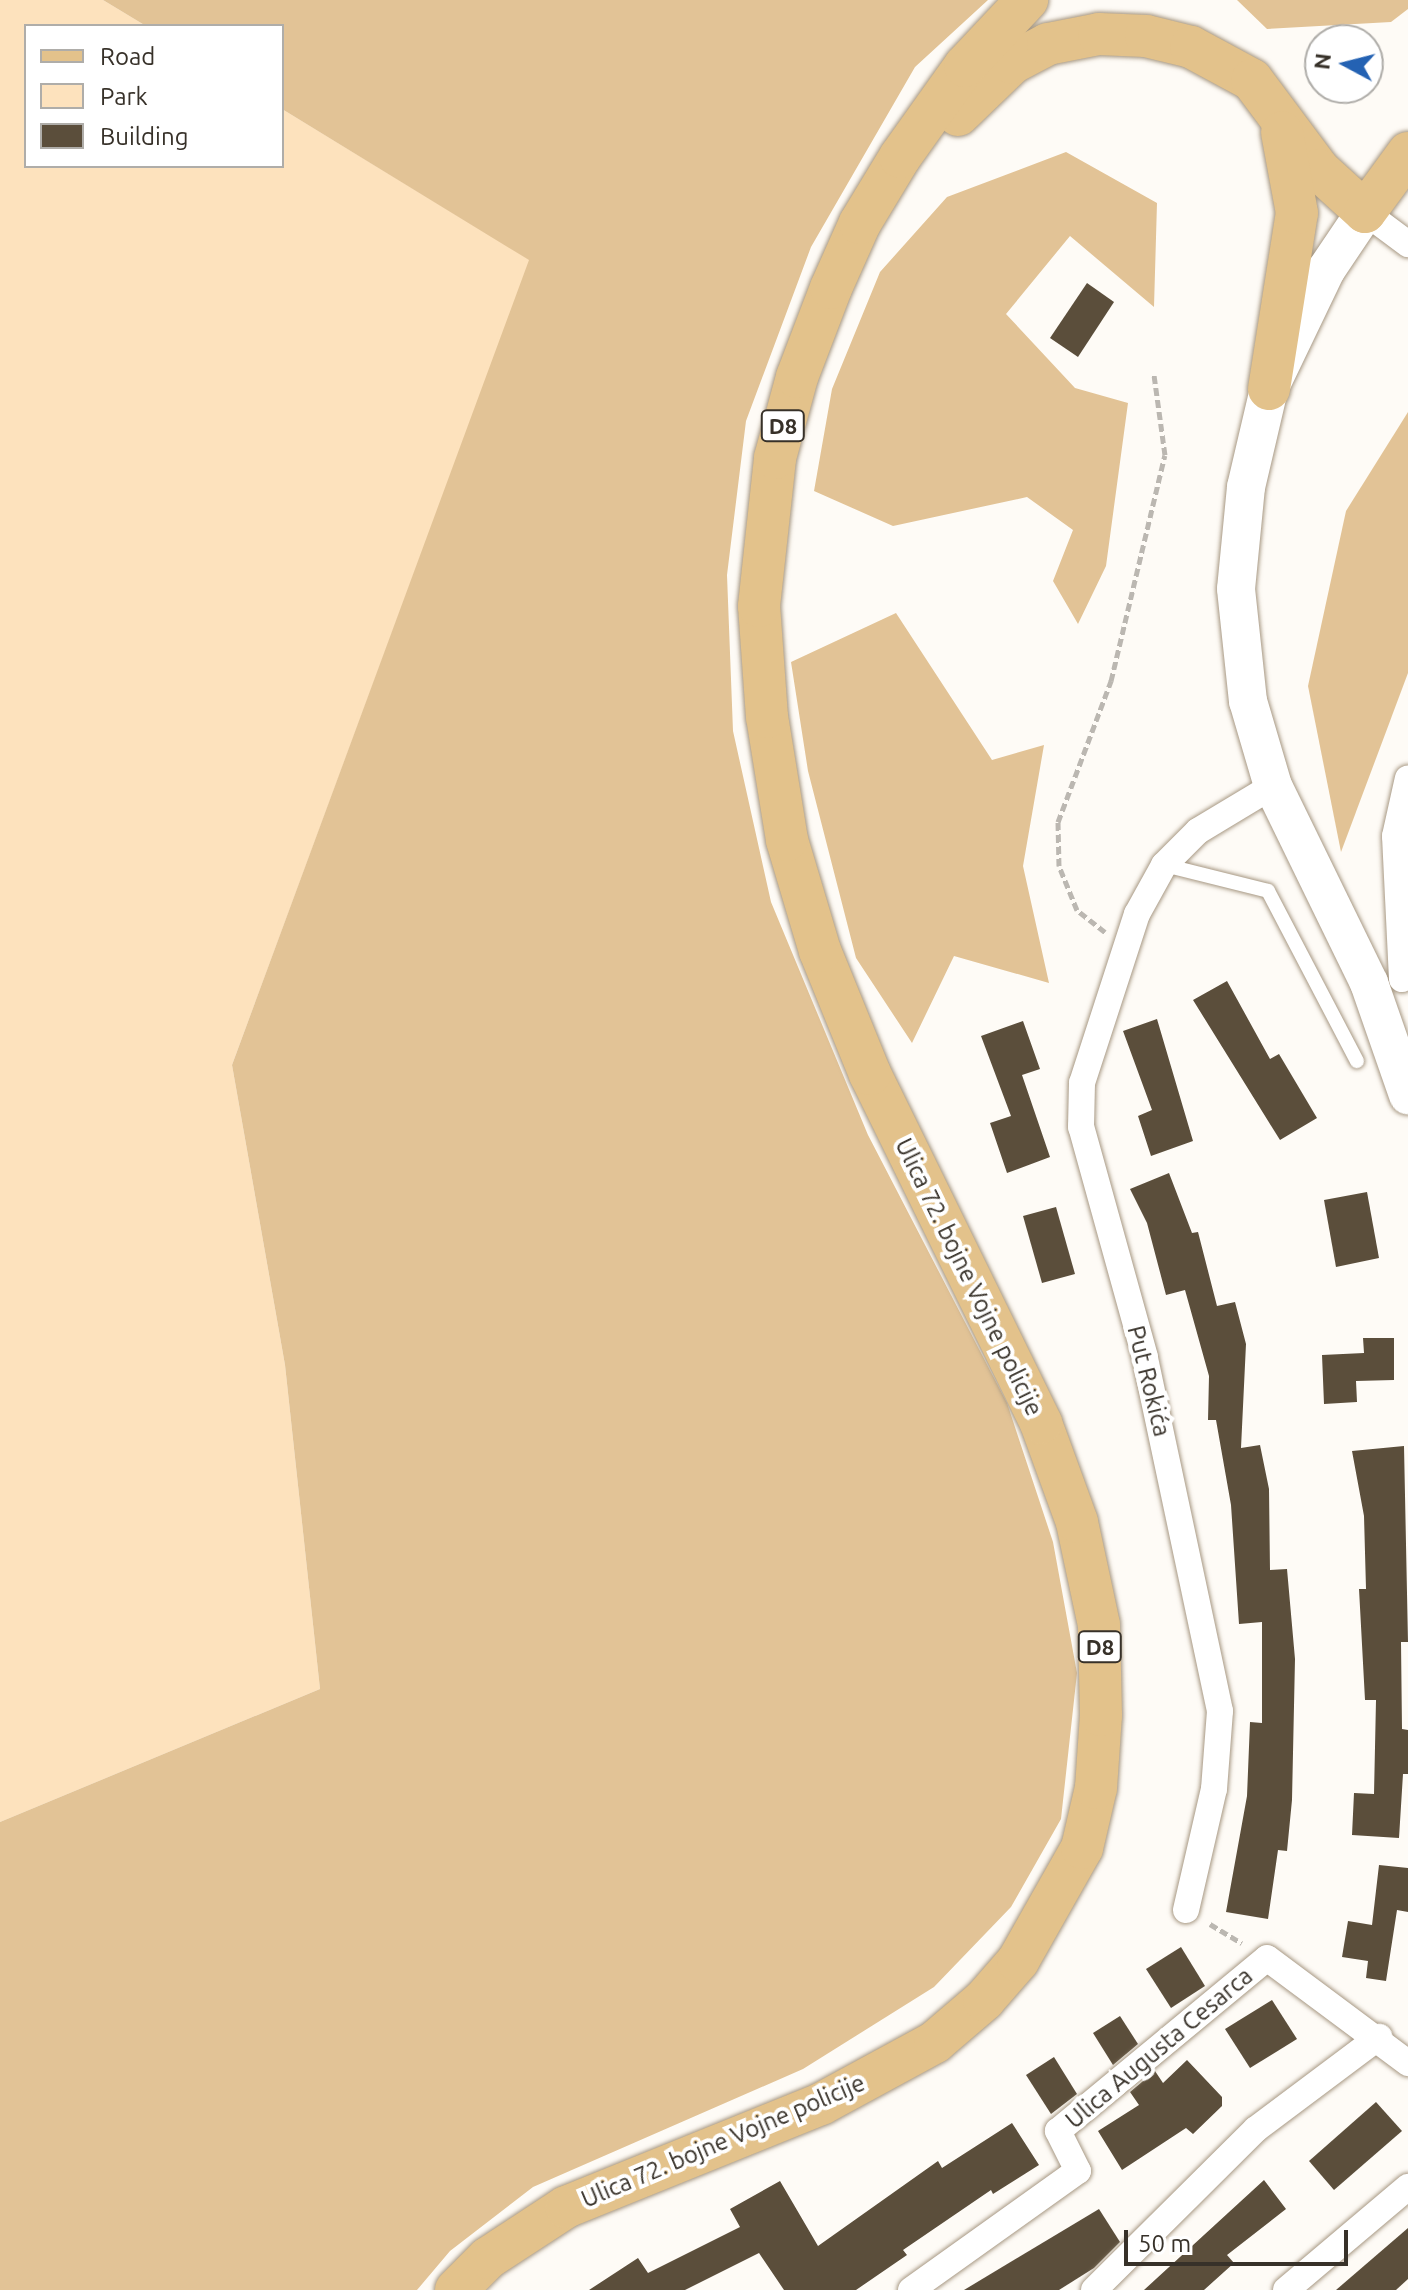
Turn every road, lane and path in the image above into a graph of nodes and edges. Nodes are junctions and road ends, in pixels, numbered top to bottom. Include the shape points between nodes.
1 (1027, 0) edge
2 (1275, 108) junction
3 (1408, 153) edge
4 (900, 157) junction
5 (1365, 212) junction
6 (1408, 244) edge
7 (1154, 375) dead end
8 (1269, 389) junction
9 (1408, 778) edge
10 (1273, 786) junction
11 (1164, 865) junction
12 (1125, 948) junction
13 (1402, 979) dead end
14 (1357, 1061) dead end
15 (1408, 1095) edge
16 (1186, 1910) joint
17 (1267, 1958) junction
18 (1379, 2037) junction
19 (1406, 2054) edge
20 (1408, 2187) edge
21 (456, 2290) edge
22 (911, 2290) edge
23 (1094, 2290) edge
24 (1286, 2290) edge

1 - 4 main road, Ulica 72. bojne Vojne policije / D8 via 965,66
2 - 4 main road via 1252,80 1191,47 1146,36 1099,34 1048,44 1012,63 927,145
2 - 5 main road via 1319,170
2 - 8 main road via 1295,182 1297,213
3 - 5 main road
4 - 21 main road, Ulica 72. bojne Vojne policije / D8 via 860,223 831,288 797,377 775,458 759,606 767,717 787,840 820,951 870,1074 1041,1423 1077,1522 1099,1625 1096,1788 1082,1848 1053,1908 984,2000 935,2042 821,2104 566,2207 488,2258
5 - 6 street
5 - 8 street via 1315,289
7 - 12 path via 1165,455 1111,681 1058,822 1059,866 1077,910
8 - 10 street via 1246,487 1236,589 1248,701
9 - 13 street via 1395,836
10 - 11 street, Put Rokića via 1198,831
10 - 15 street via 1369,983
11 - 12 street, Put Rokića
11 - 14 lane via 1268,891
12 - 16 street, Put Rokića via 1082,1083 1081,1127 1145,1357 1220,1711 1214,1789
16 - 17 path
17 - 18 street
17 - 22 street, Ulica Augusta Cesarca via 1058,2131 1078,2171
18 - 19 street
18 - 23 street via 1256,2129
20 - 24 street

